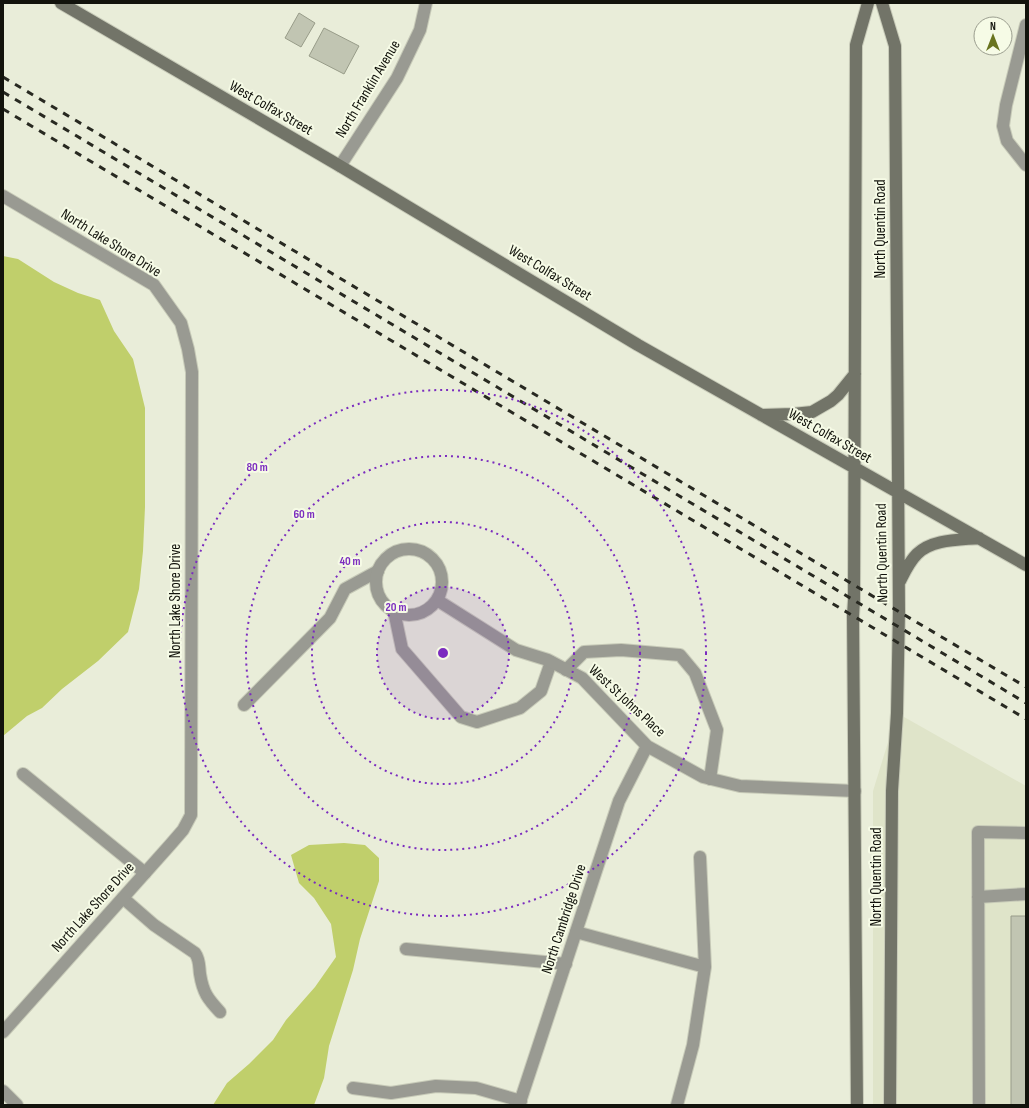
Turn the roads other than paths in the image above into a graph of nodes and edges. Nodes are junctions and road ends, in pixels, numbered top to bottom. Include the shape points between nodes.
1 (61, 3) edge
2 (426, 3) edge
3 (868, 3) edge
4 (882, 3) edge
5 (1026, 25) edge
6 (340, 166) junction
7 (1026, 166) edge
8 (3, 196) edge
9 (855, 374) junction
10 (761, 415) junction
11 (855, 469) junction
12 (898, 492) junction
13 (980, 538) junction
14 (1026, 565) edge
15 (378, 571) junction
16 (898, 584) junction
17 (437, 600) junction
18 (394, 611) junction
19 (551, 662) junction
20 (566, 670) junction
21 (244, 705) dead end
22 (647, 746) junction
23 (23, 774) dead end
24 (710, 779) junction
25 (855, 791) junction
26 (1026, 833) edge
27 (700, 857) dead end
28 (145, 873) junction
29 (1026, 894) edge
30 (978, 897) junction
31 (124, 898) junction
32 (576, 932) junction
33 (406, 949) dead end
34 (566, 964) junction
35 (705, 967) junction
36 (220, 1012) dead end
37 (3, 1032) edge
38 (353, 1088) dead end
39 (3, 1091) edge
40 (520, 1103) edge
41 (17, 1105) edge
42 (677, 1105) edge
43 (856, 1105) edge
44 (890, 1105) edge
45 (979, 1105) edge

1 - 6 main road, West Colfax Street
2 - 6 street, North Franklin Avenue via 420,30 397,78
3 - 9 main road, North Quentin Road via 856,45
4 - 12 main road, North Quentin Road via 895,46
5 - 7 street via 1003,126 1007,141
6 - 10 main road, West Colfax Street via 638,345
8 - 28 street, North Lake Shore Drive via 154,286 181,323 188,349 192,372 190,815 183,830
9 - 10 main road via 831,401 812,412
9 - 11 main road, North Quentin Road
10 - 11 main road, West Colfax Street
11 - 12 main road, West Colfax Street
11 - 25 main road, North Quentin Road
12 - 13 main road, West Colfax Street
12 - 16 main road, North Quentin Road
13 - 14 main road, West Colfax Street
13 - 16 main road via 927,546 908,565
15 - 17 street via 386,559 401,550 421,552 429,556 441,574 442,586
15 - 18 street via 376,589 383,603
15 - 21 street via 345,589 330,618
16 - 44 main road, North Quentin Road via 897,712 892,791
17 - 18 street via 428,609 417,614
17 - 19 street, West St Johns Place via 516,650
18 - 19 street via 402,649 461,717 477,722 520,708 541,691
19 - 20 street, West St Johns Place
20 - 22 street, West St Johns Place via 582,678
20 - 24 street via 584,652 621,650 680,655 695,674 718,730
22 - 24 street, West St Johns Place
22 - 32 street, North Cambridge Drive via 619,802
23 - 28 street
24 - 25 street, West St Johns Place via 740,786
25 - 43 main road, North Quentin Road
26 - 30 street via 978,832
27 - 35 street
28 - 31 street, North Lake Shore Drive
29 - 30 street
30 - 45 street
31 - 36 street via 154,925 195,953 206,995
31 - 37 street, North Lake Shore Drive
32 - 34 street, North Cambridge Drive
32 - 35 street
33 - 34 street
34 - 40 street, North Cambridge Drive
35 - 42 street via 693,1045
38 - 40 street via 391,1093 436,1086 476,1088
39 - 41 street

